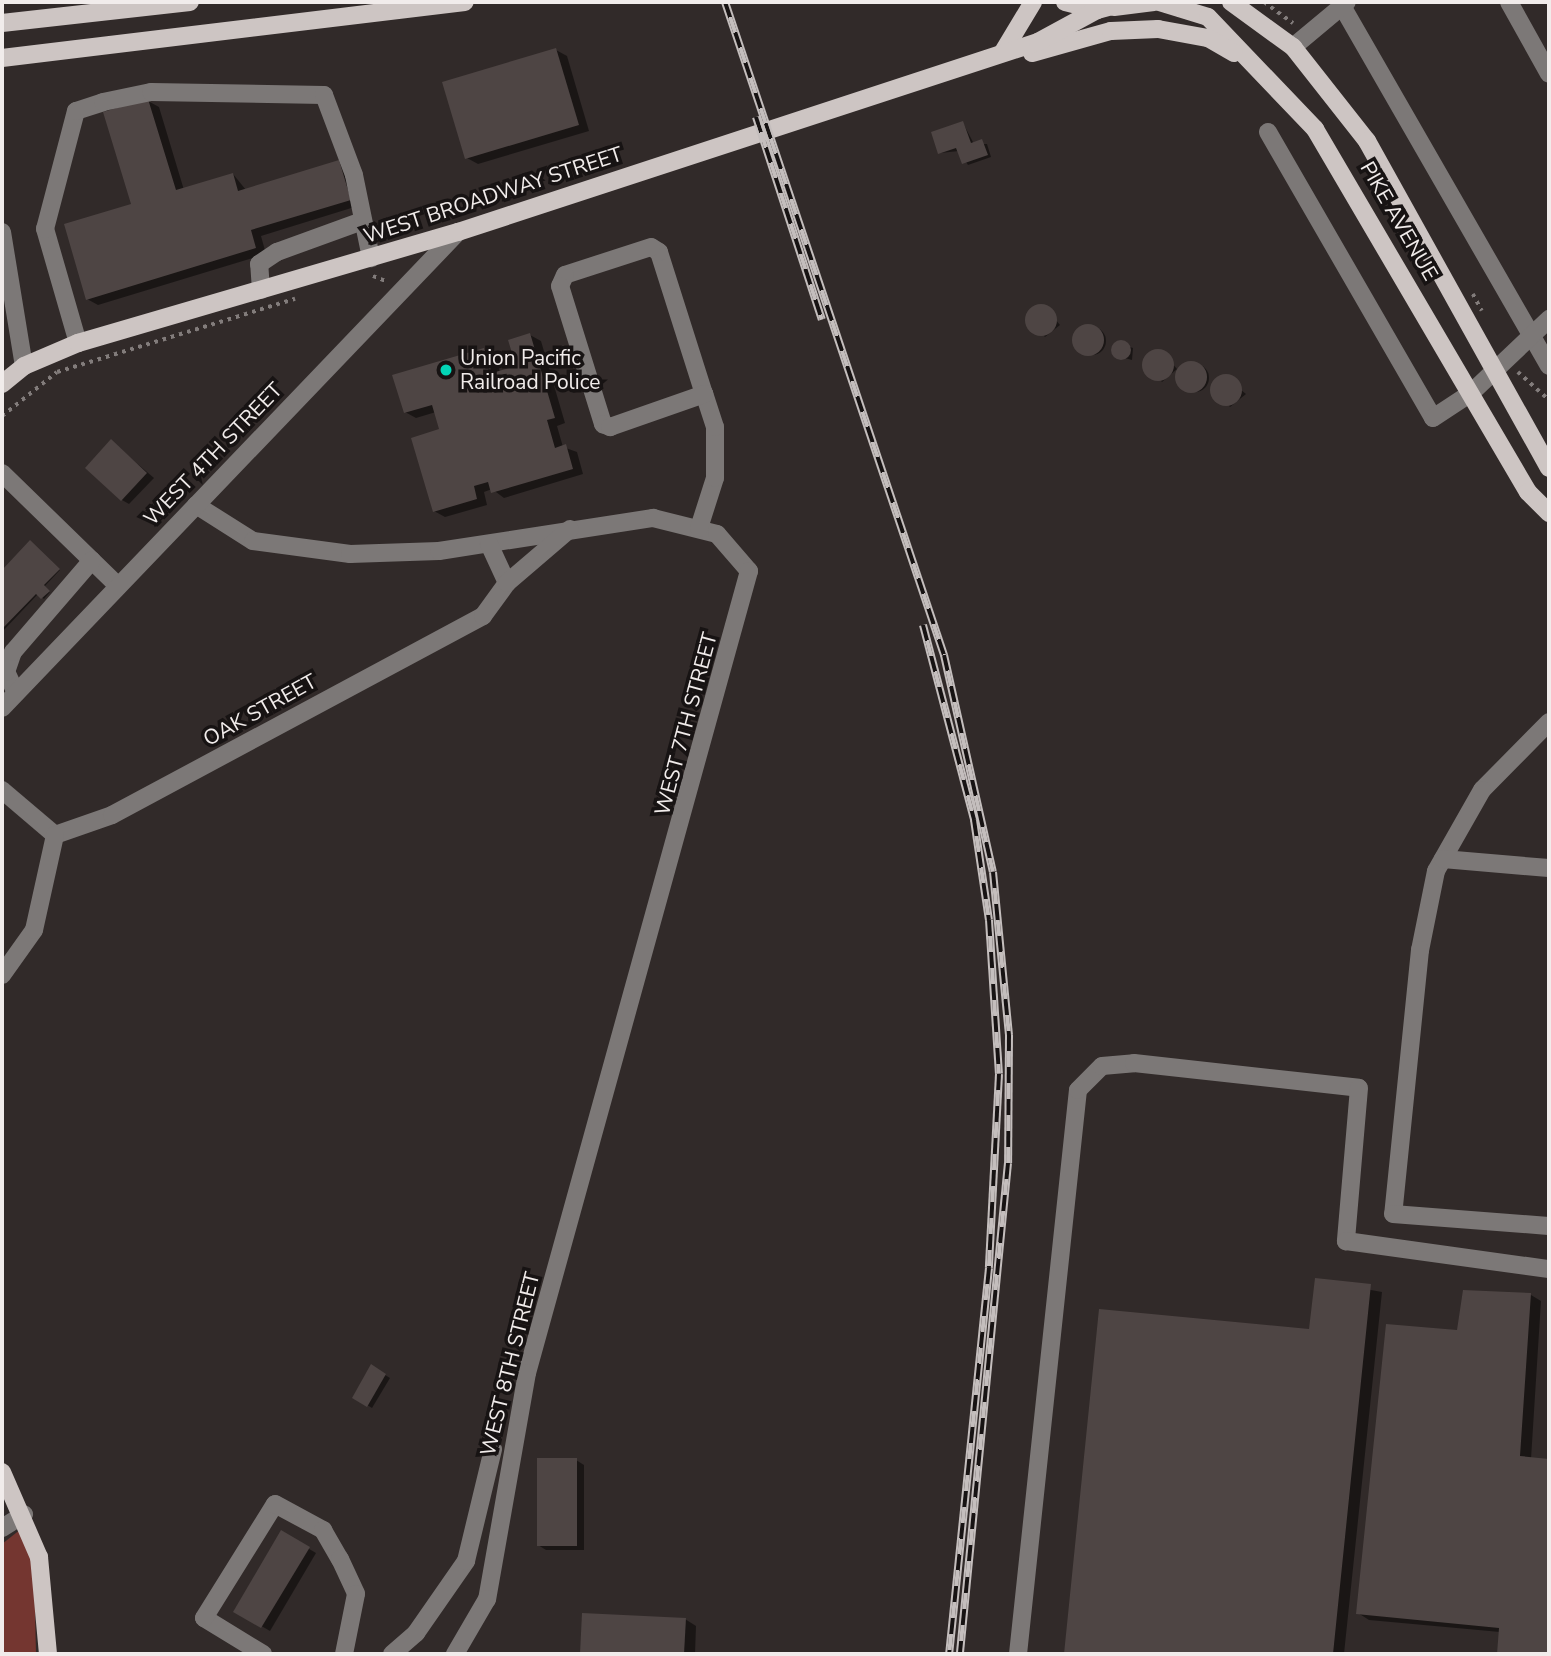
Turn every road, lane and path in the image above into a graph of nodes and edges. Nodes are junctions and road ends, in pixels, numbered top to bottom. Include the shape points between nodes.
1 (190, 2) edge
2 (466, 2) edge
3 (1033, 2) edge
4 (1065, 2) edge
5 (1156, 2) edge
6 (1231, 2) edge
7 (1264, 2) edge
8 (1509, 2) edge
9 (1345, 4) edge
10 (1112, 6) edge
11 (2, 23) edge
12 (1295, 25) dead end
13 (1293, 47) junction
14 (1001, 54) junction
15 (2, 58) edge
16 (1255, 66) junction
17 (1549, 74) edge
18 (1268, 132) dead end
19 (362, 221) junction
20 (2, 232) edge
21 (458, 232) junction
22 (371, 258) junction
23 (362, 279) dead end
24 (261, 290) junction
25 (402, 290) junction
26 (309, 295) dead end
27 (9, 311) edge
28 (1549, 319) edge
29 (1532, 336) junction
30 (78, 343) junction
31 (24, 366) junction
32 (1549, 366) edge
33 (1496, 370) junction
34 (1520, 376) dead end
35 (2, 384) edge
36 (1471, 393) junction
37 (704, 394) junction
38 (1549, 400) edge
39 (2, 416) edge
40 (1549, 468) edge
41 (2, 474) edge
42 (196, 505) junction
43 (1549, 513) edge
44 (699, 528) junction
45 (570, 529) junction
46 (489, 544) junction
47 (92, 561) junction
48 (507, 583) junction
49 (118, 586) junction
50 (16, 693) junction
51 (2, 708) edge
52 (1545, 733) edge
53 (2, 790) edge
54 (55, 835) junction
55 (1443, 859) junction
56 (1549, 868) edge
57 (2, 975) edge
58 (588, 1161) joint
59 (1549, 1226) edge
60 (1549, 1269) edge
61 (493, 1449) dead end
62 (2, 1472) edge
63 (24, 1514) junction
64 (2, 1528) edge
65 (48, 1654) edge
66 (263, 1654) edge
67 (344, 1654) edge
68 (392, 1654) edge
69 (455, 1654) edge
70 (1018, 1654) edge

1 - 11 main road
2 - 15 main road
3 - 14 main road
4 - 10 main road
5 - 10 main road, PIKE AVENUE
5 - 16 main road, PIKE AVENUE via 1208,17
6 - 13 main road, PIKE AVENUE
7 - 12 path
8 - 17 street
9 - 13 street
9 - 29 street
10 - 14 main road, WEST BROADWAY STREET
13 - 33 main road, PIKE AVENUE via 1367,141
14 - 16 main road via 1040,52 1111,31 1158,29 1208,38
14 - 21 main road, WEST BROADWAY STREET
16 - 36 main road, PIKE AVENUE via 1337,160
18 - 36 street via 1433,418
19 - 22 street
19 - 24 street via 277,252 259,264
19 - 30 street via 354,175 324,95 151,92 76,111 45,229
20 - 27 street
21 - 22 main road, WEST BROADWAY STREET
21 - 25 street, WEST 4TH STREET
22 - 24 main road, WEST BROADWAY STREET
23 - 25 path via 375,275
24 - 30 main road, WEST BROADWAY STREET
25 - 42 street, WEST 4TH STREET
26 - 39 path via 57,372
27 - 31 street
28 - 29 street
29 - 32 street
29 - 33 street
30 - 31 main road, WEST BROADWAY STREET
31 - 35 main road, WEST BROADWAY STREET
33 - 36 street
33 - 40 main road, PIKE AVENUE
34 - 38 path
36 - 43 main road, PIKE AVENUE via 1528,492
37 - 37 street via 659,253 652,247 565,275 560,286 603,424 610,427
37 - 44 street via 715,428 715,478
41 - 47 street
42 - 46 street via 240,536 318,552 395,554
42 - 49 street, WEST 4TH STREET
44 - 45 street, WEST 7TH STREET via 653,518
44 - 58 street, WEST 7TH STREET via 730,545 749,570 748,580
45 - 46 street, WEST 7TH STREET
45 - 48 street, OAK STREET
46 - 48 street
47 - 49 street
47 - 50 street via 13,652 6,672
48 - 54 street, OAK STREET via 482,616 446,638 159,793
49 - 50 street, WEST 4TH STREET
50 - 51 street, WEST 4TH STREET
52 - 55 street via 1482,790
53 - 54 street
54 - 57 street via 34,930
55 - 56 street
55 - 59 street via 1420,950 1393,1214
58 - 69 street, WEST 8TH STREET via 519,1407 487,1599
60 - 70 street via 1346,1241 1359,1088 1134,1063 1102,1066 1078,1090
61 - 68 street via 466,1561 416,1633
62 - 63 main road
63 - 64 street
63 - 65 main road via 46,1584
66 - 67 street via 204,1618 275,1504 323,1530 340,1559 356,1594

